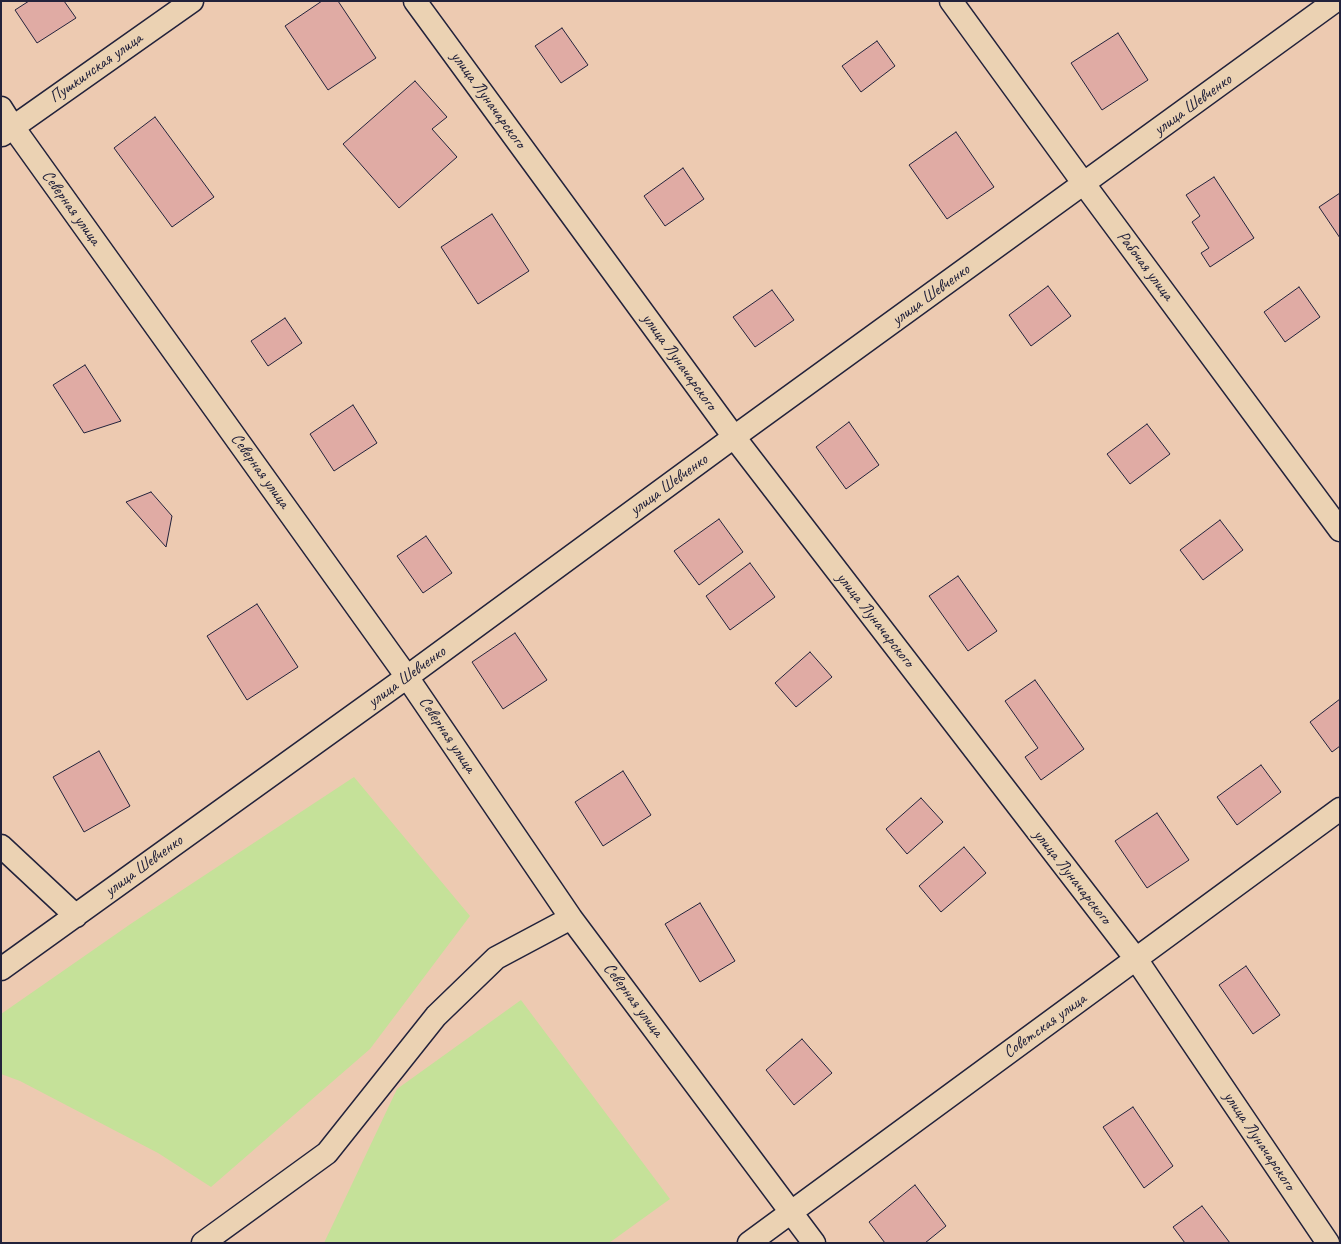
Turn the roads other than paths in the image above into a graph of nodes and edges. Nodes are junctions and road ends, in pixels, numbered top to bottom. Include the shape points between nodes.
1 (192, 1) edge
2 (415, 1) edge
3 (951, 1) edge
4 (1335, 1) edge
5 (1, 108) edge
6 (7, 132) edge
7 (1084, 184) junction
8 (734, 437) junction
9 (1340, 530) edge
10 (407, 677) junction
11 (1340, 809) edge
12 (1, 846) edge
13 (76, 916) junction
14 (571, 918) junction
15 (1136, 959) junction
16 (1, 969) edge
17 (792, 1212) junction
18 (202, 1243) edge
19 (749, 1243) edge
20 (814, 1243) edge
21 (1328, 1243) edge

1 - 6 street, Пушкинская улица
2 - 8 street, улица Луначарского
3 - 7 street, Рабочая улица
4 - 7 street, улица Шевченко
5 - 6 street, Северная улица
6 - 10 street, Северная улица
7 - 8 street, улица Шевченко
7 - 9 street, Рабочая улица
8 - 10 street, улица Шевченко
8 - 15 street, улица Луначарского
10 - 13 street, улица Шевченко
10 - 14 street, Северная улица
11 - 15 street, Советская улица
12 - 13 street
13 - 16 street, улица Шевченко
14 - 17 street, Северная улица
14 - 18 street via 496,958 436,1016 327,1153
15 - 17 street, Советская улица
15 - 21 street, улица Луначарского
17 - 19 street, Советская улица
17 - 20 street, Северная улица

